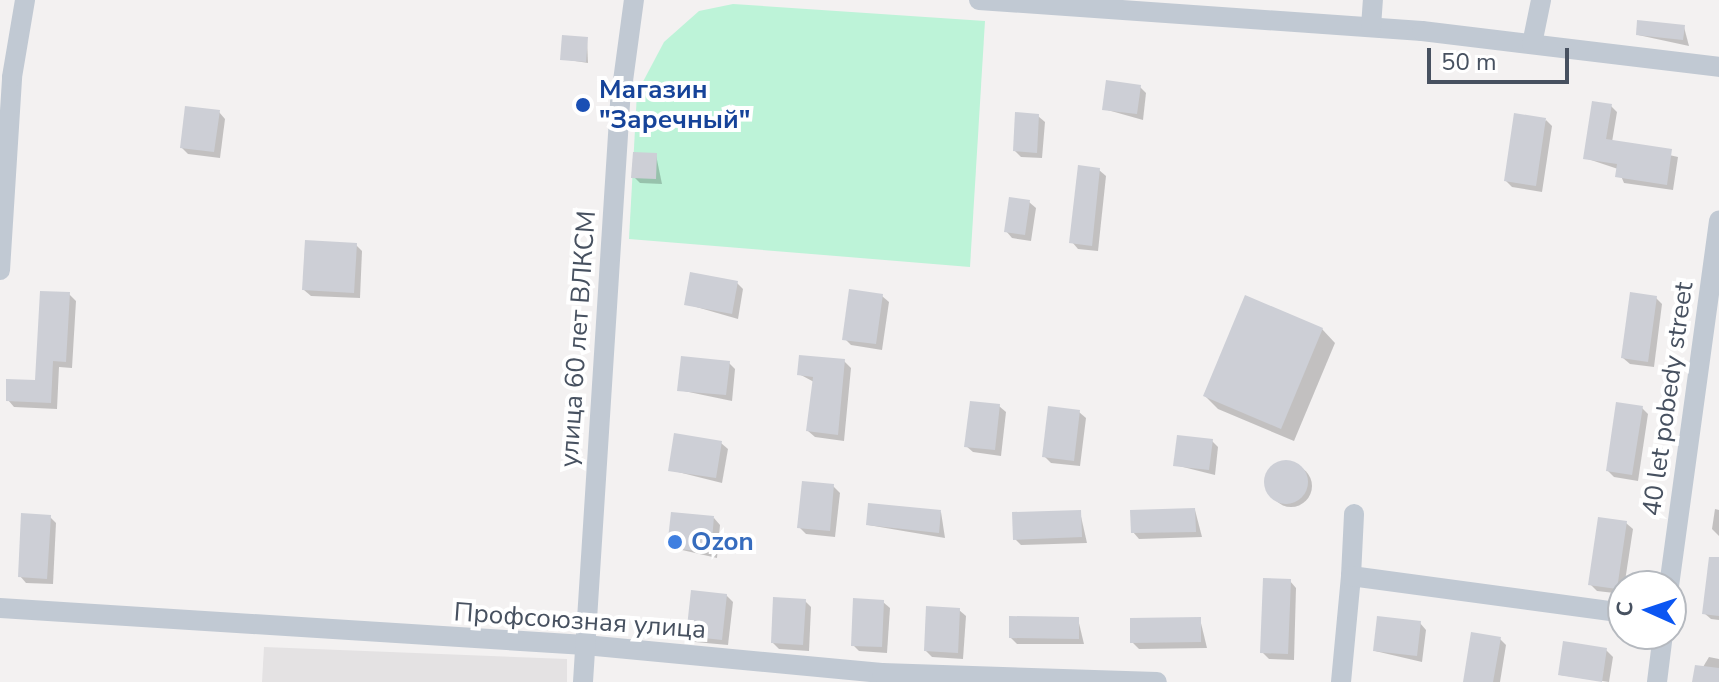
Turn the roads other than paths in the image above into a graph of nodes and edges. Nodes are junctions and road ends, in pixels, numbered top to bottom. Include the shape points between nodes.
1 (25, 0) edge
2 (634, 0) edge
3 (979, 0) edge
4 (1373, 0) edge
5 (1541, 0) edge
6 (1274, 10) edge
7 (1371, 27) junction
8 (1532, 44) junction
9 (1719, 67) edge
10 (1719, 220) edge
11 (0, 270) edge
12 (1354, 514) dead end
13 (1671, 570) edge
14 (1351, 576) junction
15 (0, 608) edge
16 (1607, 611) edge
17 (585, 645) junction
18 (1661, 650) edge
19 (583, 682) edge
20 (1157, 682) edge
21 (1341, 682) edge
22 (1657, 682) edge

1 - 11 street via 12,77
2 - 17 street, улица 60 лет ВЛКСМ via 620,103
3 - 6 street
4 - 7 street
5 - 8 street
6 - 7 street
7 - 8 street
8 - 9 street
10 - 13 street, 40 let pobedy street
12 - 14 street
14 - 16 street
14 - 21 street
15 - 17 street, Профсоюзная улица
17 - 19 street, улица 60 лет ВЛКСМ
17 - 20 street, Профсоюзная улица via 882,673
18 - 22 street

